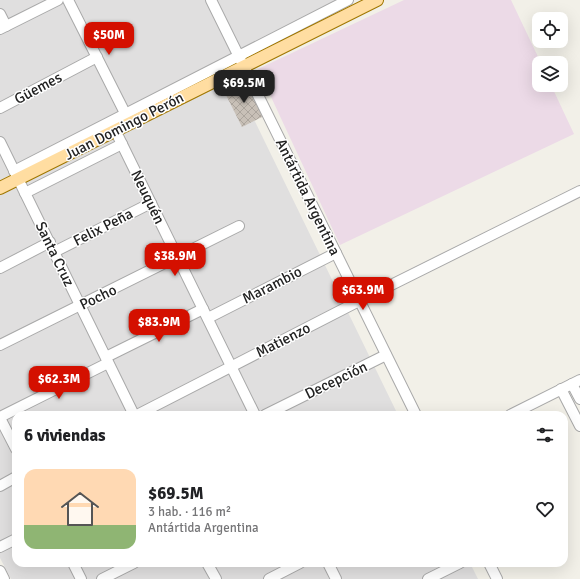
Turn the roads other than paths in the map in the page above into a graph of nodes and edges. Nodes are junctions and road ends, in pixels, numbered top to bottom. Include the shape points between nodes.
1 (58, 0) edge
2 (68, 0) edge
3 (347, 0) edge
4 (378, 0) edge
5 (214, 1) edge
6 (352, 12) junction
7 (0, 14) edge
8 (3, 28) edge
9 (97, 57) junction
10 (241, 60) junction
11 (0, 108) edge
12 (128, 119) junction
13 (115, 130) junction
14 (0, 142) edge
15 (122, 144) junction
16 (16, 175) junction
17 (0, 188) edge
18 (580, 191) edge
19 (25, 193) junction
20 (151, 203) junction
21 (239, 226) dead end
22 (50, 242) junction
23 (54, 252) junction
24 (336, 252) junction
25 (178, 258) junction
26 (0, 268) edge
27 (359, 301) junction
28 (80, 306) junction
29 (205, 313) junction
30 (0, 345) edge
31 (386, 355) junction
32 (107, 360) junction
33 (231, 367) junction
34 (576, 382) edge
35 (561, 389) junction
36 (580, 399) edge
37 (12, 411) edge
38 (13, 411) edge
39 (132, 411) edge
40 (145, 411) edge
41 (253, 411) edge
42 (273, 411) edge
43 (414, 411) edge
44 (518, 411) edge
45 (0, 418) edge
46 (580, 426) edge
47 (12, 441) edge
48 (12, 479) edge
49 (0, 486) edge
50 (12, 541) edge
51 (0, 546) edge
52 (75, 567) edge
53 (126, 567) edge
54 (209, 567) edge
55 (292, 567) edge
56 (330, 567) edge
57 (452, 567) edge
58 (491, 567) edge
59 (0, 571) edge
60 (4, 579) edge
61 (81, 579) edge
62 (102, 579) edge
63 (216, 579) edge
64 (269, 579) edge
65 (336, 579) edge
66 (428, 579) edge
67 (497, 579) edge

1 - 8 street
2 - 9 street
3 - 6 street
3 - 10 street, Juan Domingo Perón
4 - 6 main road, Juan Domingo Perón
5 - 10 street, Antártida Argentina
6 - 10 main road, Juan Domingo Perón
7 - 8 street
9 - 11 street, Güemes
9 - 12 street
10 - 12 main road, Juan Domingo Perón
10 - 24 street, Antártida Argentina
12 - 13 main road, Juan Domingo Perón
12 - 16 street, Juan Domingo Perón
13 - 15 street, Neuquén
13 - 16 main road, Juan Domingo Perón
14 - 16 street, Santa Cruz
15 - 19 street
15 - 20 street, Neuquén
16 - 17 main road, Juan Domingo Perón
16 - 19 street, Santa Cruz
18 - 27 street, Matienzo
19 - 22 street, Santa Cruz
20 - 23 street, Felix Peña
20 - 25 street, Neuquén
21 - 25 street, Pocho
22 - 23 street, Santa Cruz
22 - 26 street, Felix Peña
23 - 28 street, Santa Cruz
24 - 27 street, Antártida Argentina
24 - 29 street, Marambio
25 - 28 street, Pocho
25 - 29 street, Neuquén
27 - 31 street, Antártida Argentina
27 - 33 street, Matienzo
28 - 30 street, Pocho
28 - 32 street, Santa Cruz
29 - 32 street, Marambio
29 - 33 street, Neuquén
31 - 42 street, Decepción
31 - 43 street, Antártida Argentina
32 - 38 street, Marambio
32 - 39 street, Santa Cruz
33 - 40 street, Matienzo
33 - 41 street, Neuquén
34 - 35 street
34 - 36 street
35 - 44 street
35 - 46 street
37 - 45 street, Marambio
45 - 47 street
48 - 49 street
50 - 51 street
52 - 61 street
53 - 62 street
54 - 63 street
55 - 64 street
56 - 65 street
57 - 66 street
58 - 67 street
59 - 60 street

